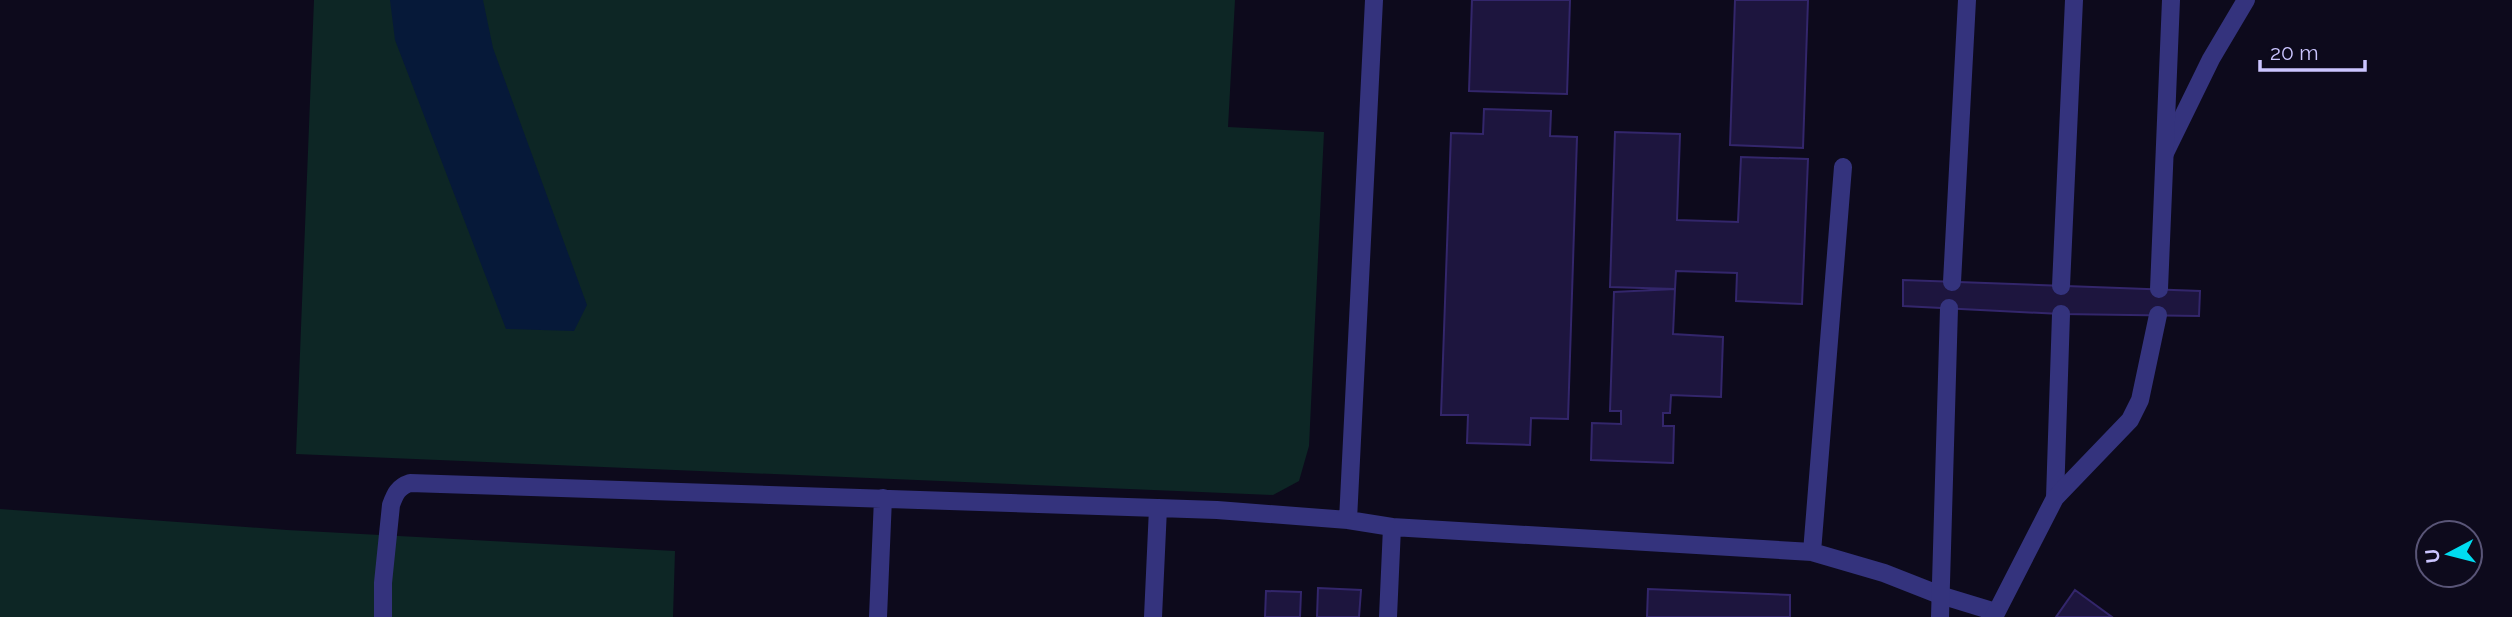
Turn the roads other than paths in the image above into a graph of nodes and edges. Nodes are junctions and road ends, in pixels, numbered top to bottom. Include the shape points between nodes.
1 (1374, 0) edge
2 (1967, 0) edge
3 (2074, 0) edge
4 (2171, 0) edge
5 (2246, 0) edge
6 (2165, 153) junction
7 (1843, 167) dead end
8 (1952, 282) dead end
9 (2061, 286) dead end
10 (2160, 289) dead end
11 (1949, 308) dead end
12 (2061, 314) dead end
13 (2158, 315) dead end
14 (883, 498) junction
15 (2054, 498) junction
16 (1158, 508) junction
17 (1348, 520) junction
18 (1392, 527) junction
19 (1812, 552) junction
20 (1940, 595) junction
21 (1995, 615) edge
22 (383, 617) edge
23 (878, 617) edge
24 (1153, 617) edge
25 (1388, 617) edge
26 (1940, 617) edge

1 - 17 street
2 - 8 street
3 - 9 street
4 - 6 street
5 - 6 street
6 - 10 street
7 - 19 street
11 - 20 street
12 - 15 street
13 - 15 street via 2140,400 2130,421
14 - 16 street
14 - 22 street via 410,483 395,494 391,505
14 - 23 street
15 - 21 street
16 - 17 street
16 - 24 street
17 - 18 street
18 - 19 street
18 - 25 street
19 - 20 street
20 - 21 street
20 - 26 street

